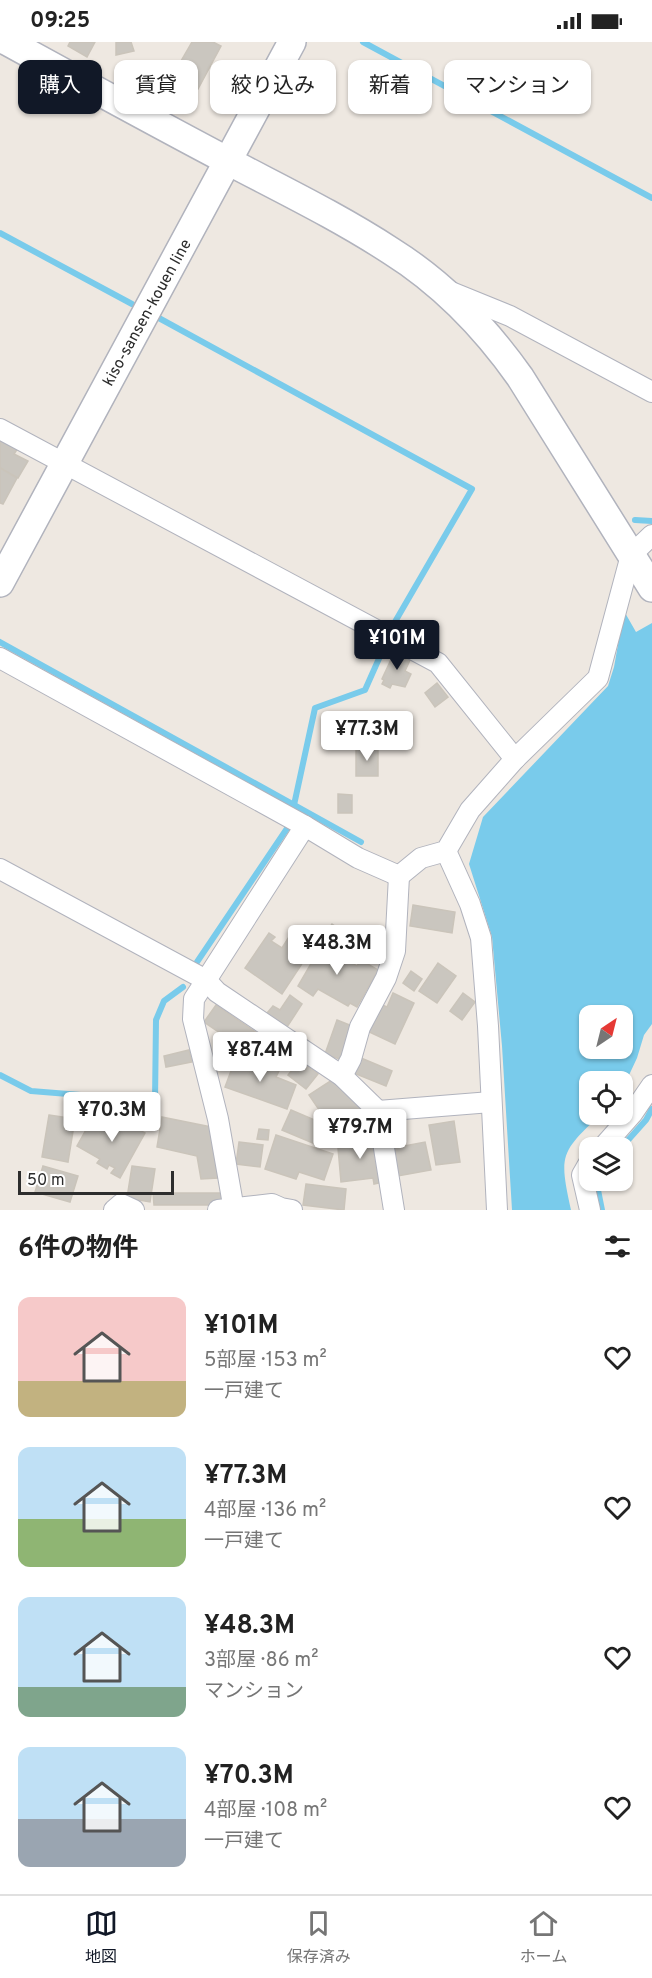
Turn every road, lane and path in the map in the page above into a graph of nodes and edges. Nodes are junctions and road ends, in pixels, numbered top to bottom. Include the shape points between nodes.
1 (8, 42) edge
2 (292, 42) edge
3 (229, 161) junction
4 (438, 287) junction
5 (652, 392) edge
6 (0, 429) edge
7 (64, 464) junction
8 (652, 535) edge
9 (631, 555) junction
10 (0, 583) edge
11 (652, 588) edge
12 (0, 658) edge
13 (515, 759) junction
14 (305, 826) junction
15 (446, 851) junction
16 (0, 869) edge
17 (399, 876) junction
18 (206, 980) junction
19 (342, 1076) junction
20 (652, 1084) edge
21 (491, 1102) junction
22 (378, 1111) junction
23 (612, 1137) edge
24 (586, 1191) edge
25 (114, 1210) edge
26 (134, 1210) edge
27 (218, 1210) edge
28 (234, 1210) edge
29 (292, 1210) edge
30 (394, 1210) edge
31 (497, 1210) edge
32 (590, 1210) edge

1 - 3 street
2 - 3 street, kiso-sansen-kouen line
3 - 4 street via 393,252
3 - 7 street, kiso-sansen-kouen line
4 - 5 street via 510,316
4 - 9 street via 507,358
6 - 7 street
7 - 10 street, kiso-sansen-kouen line
7 - 13 street via 438,663
8 - 9 street
9 - 11 street
9 - 13 street via 598,678
12 - 14 street
13 - 15 street via 470,810
14 - 17 street via 358,858
14 - 18 street
15 - 17 street via 421,858
15 - 21 street via 481,938
16 - 18 street
17 - 19 street via 395,951
18 - 19 street via 217,992
18 - 28 street via 194,999 193,1019 218,1119
19 - 22 street
20 - 23 street
21 - 22 street
21 - 31 street
22 - 30 street
24 - 32 street
25 - 26 street via 121,1204
27 - 28 street
28 - 29 street via 272,1204

